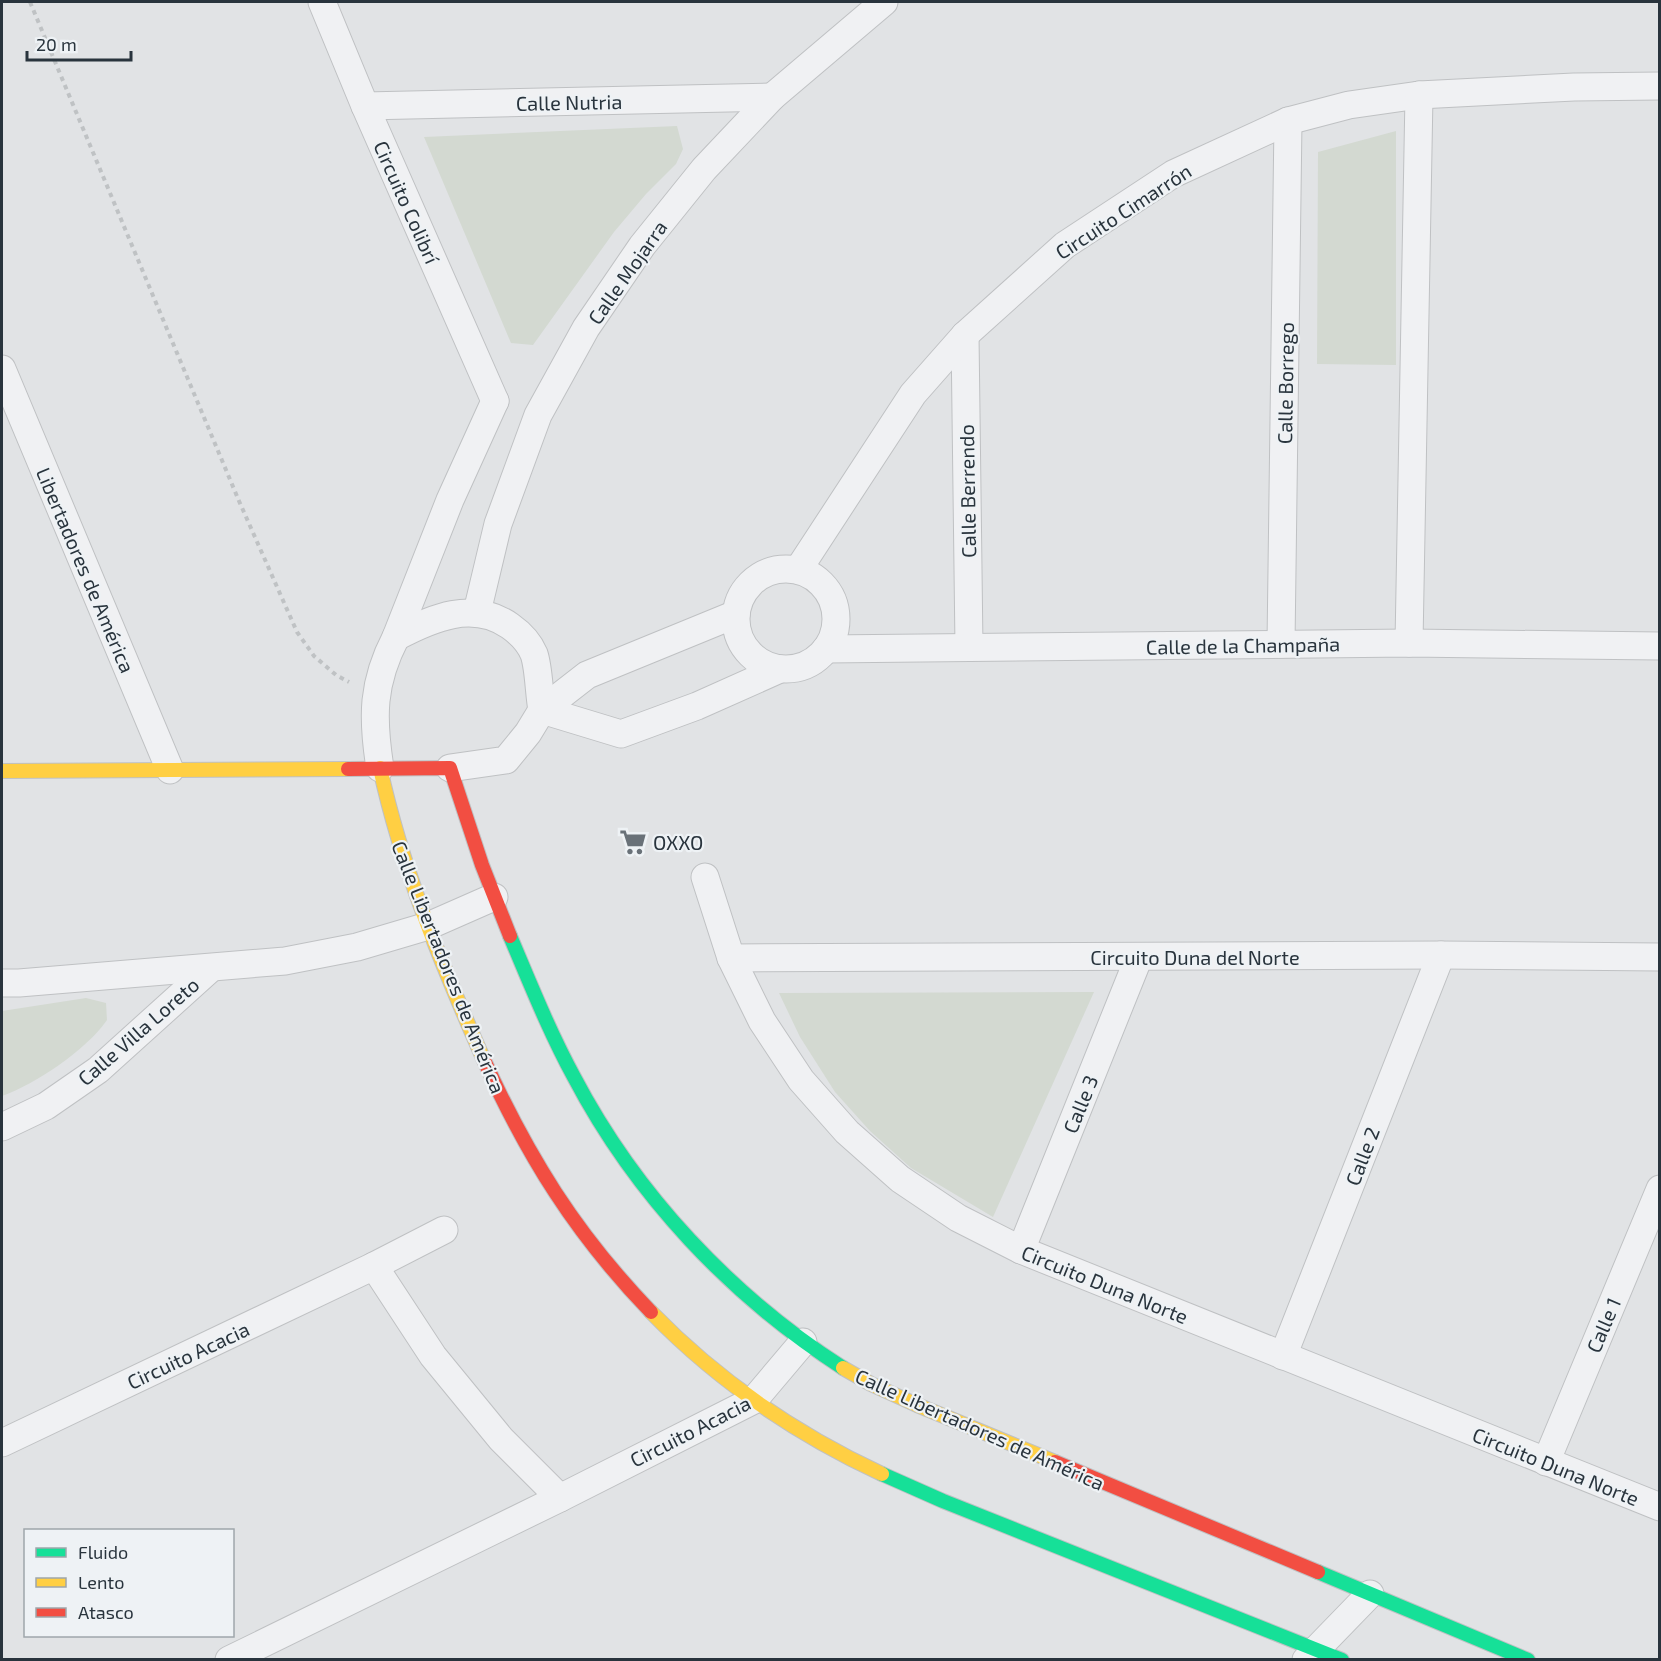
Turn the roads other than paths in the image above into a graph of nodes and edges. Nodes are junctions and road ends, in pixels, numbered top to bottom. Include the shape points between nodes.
1 (322, 2) edge
2 (884, 2) edge
3 (1659, 86) edge
4 (1419, 95) junction
5 (772, 97) junction
6 (365, 106) junction
7 (1288, 121) junction
8 (965, 334) junction
9 (2, 369) edge
10 (495, 401) junction
11 (538, 415) junction
12 (798, 570) junction
13 (477, 612) junction
14 (736, 614) junction
15 (396, 637) junction
16 (1409, 643) junction
17 (1281, 644) junction
18 (1659, 646) edge
19 (969, 647) junction
20 (826, 649) junction
21 (780, 669) junction
22 (542, 710) junction
23 (380, 768) junction
24 (450, 768) junction
25 (170, 770) junction
26 (2, 771) edge
27 (705, 877) dead end
28 (494, 897) junction
29 (428, 926) junction
30 (1441, 955) junction
31 (1139, 957) junction
32 (1659, 957) edge
33 (731, 958) junction
34 (211, 968) junction
35 (2, 983) edge
36 (2, 1127) edge
37 (1659, 1189) edge
38 (444, 1230) dead end
39 (1021, 1250) junction
40 (374, 1266) junction
41 (803, 1342) junction
42 (1283, 1356) junction
43 (754, 1400) junction
44 (2, 1443) edge
45 (1546, 1462) junction
46 (560, 1498) junction
47 (1659, 1507) edge
48 (1370, 1594) junction
49 (1311, 1654) edge
50 (229, 1659) edge
51 (1342, 1659) edge
52 (1528, 1659) edge

1 - 6 street, Circuito Colibrí
2 - 5 street, Calle Mojarra
3 - 4 street, Circuito Cimarrón
4 - 7 street, Circuito Cimarrón via 1349,105
4 - 16 street
5 - 6 street, Calle Nutria
5 - 11 street, Calle Mojarra via 704,169 642,246 586,328
6 - 10 street, Circuito Colibrí
7 - 8 street, Circuito Cimarrón via 1173,174 1065,245
7 - 17 street, Calle Borrego
8 - 12 street, Circuito Cimarrón via 913,394
8 - 19 street, Calle Berrendo
9 - 25 street, Libertadores de América
10 - 11 street
10 - 15 street via 450,500
11 - 13 street, Calle Mojarra via 498,524
12 - 14 street via 784,568 758,577 747,586
12 - 20 street via 813,577 833,602 836,618
13 - 15 street via 448,615
13 - 22 street via 498,618 521,634 534,654
14 - 21 street via 737,631 746,650 761,663
14 - 22 street via 587,675
15 - 23 street via 386,656 375,698 374,732
16 - 17 street, Calle de la Champaña
16 - 18 street, Calle de la Champaña
17 - 19 street, Calle de la Champaña
19 - 20 street, Calle de la Champaña
20 - 21 street via 806,665
21 - 22 street via 621,734
22 - 24 street via 507,760
23 - 24 street
23 - 25 street
23 - 29 street, Calle Libertadores de América via 408,878
24 - 28 street, Calle Libertadores de América
25 - 26 street
27 - 33 street, Circuito Duna Norte
28 - 29 street, Calle Villa Loreto
28 - 41 street, Calle Libertadores de América via 577,1082 609,1135 688,1238 739,1289
29 - 34 street, Calle Villa Loreto via 357,947 285,962
29 - 43 street, Calle Libertadores de América via 503,1101 540,1170 586,1238 669,1331
30 - 31 street, Circuito Duna del Norte
30 - 32 street, Circuito Duna del Norte
30 - 42 street, Calle 2
31 - 33 street, Circuito Duna del Norte
31 - 39 street, Calle 3
33 - 39 street, Circuito Duna Norte via 762,1021 801,1080 847,1132 909,1185 958,1218
34 - 35 street, Calle Villa Loreto
34 - 36 street, Calle Villa Loreto via 98,1070 46,1106
37 - 45 street, Calle 1
38 - 40 street, Circuito Acacia
39 - 42 street, Circuito Duna Norte
40 - 44 street, Circuito Acacia
40 - 46 street via 433,1356 501,1438
41 - 43 street, Circuito Acacia
41 - 48 street, Calle Libertadores de América via 857,1377 917,1405
42 - 45 street, Circuito Duna Norte
43 - 46 street, Circuito Acacia
43 - 49 street, Calle Libertadores de América via 817,1440 905,1485
45 - 47 street, Circuito Duna Norte
46 - 50 street, Circuito Acacia
48 - 49 street
48 - 52 street, Calle Libertadores de América
49 - 51 street, Calle Libertadores de América

